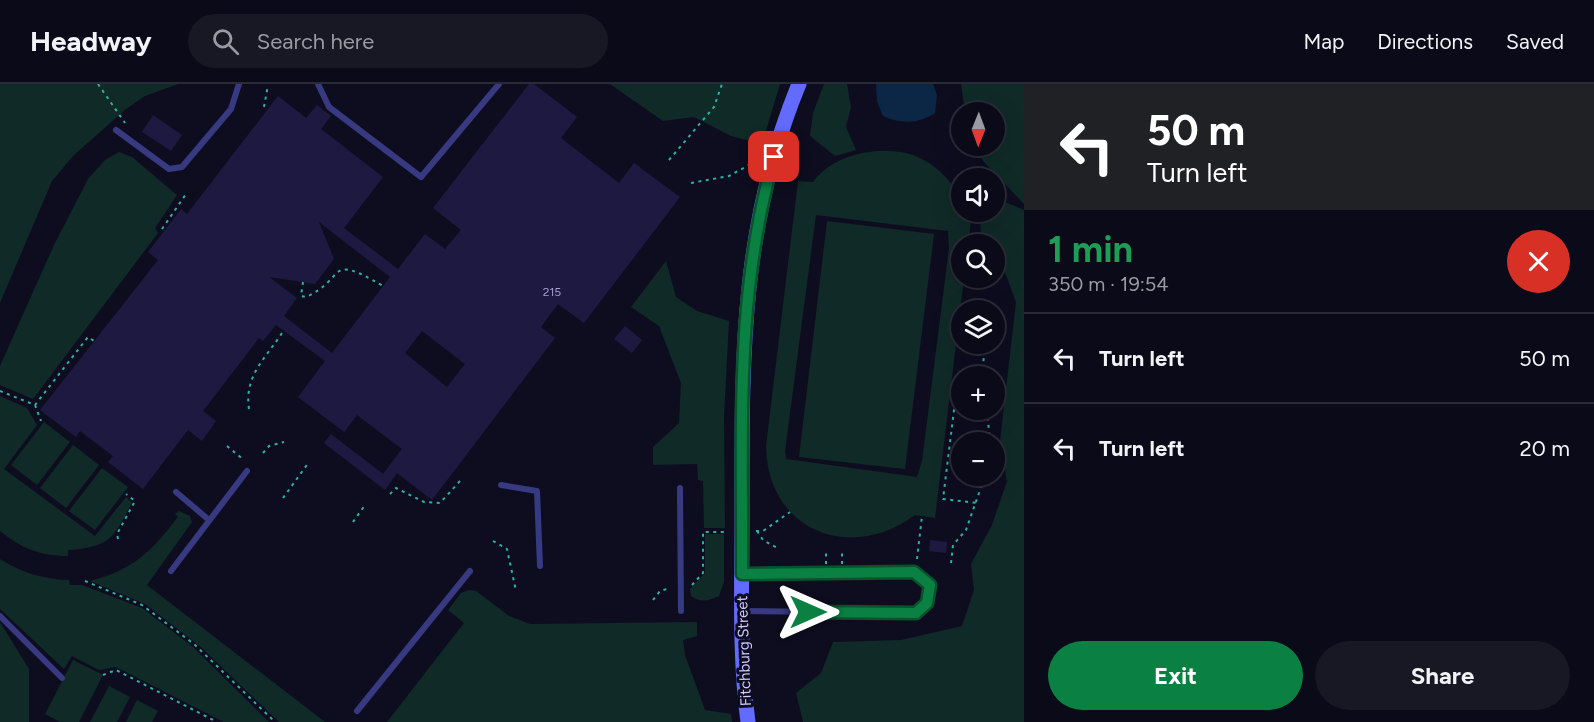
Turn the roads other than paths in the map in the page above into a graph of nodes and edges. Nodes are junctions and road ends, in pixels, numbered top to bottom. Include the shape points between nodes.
1 (239, 84) edge
2 (318, 84) edge
3 (499, 84) edge
4 (799, 84) edge
5 (116, 130) dead end
6 (247, 471) dead end
7 (501, 485) dead end
8 (680, 488) dead end
9 (176, 492) dead end
10 (209, 520) junction
11 (540, 566) dead end
12 (171, 571) dead end
13 (470, 571) dead end
14 (742, 574) junction
15 (681, 611) dead end
16 (742, 611) junction
17 (0, 616) edge
18 (62, 678) dead end
19 (357, 711) dead end
20 (748, 722) edge

1 - 5 lane via 231,109 182,167 169,169
2 - 3 lane via 329,106 421,177
4 - 14 street, Fitchburg Street via 770,170 748,279 742,367
6 - 10 lane
7 - 11 lane via 537,491
8 - 15 lane
9 - 10 lane
10 - 12 lane
13 - 19 lane
14 - 16 street, Fitchburg Street
14 - 16 lane via 914,572 930,585 927,603 916,613
16 - 20 street, Fitchburg Street
17 - 18 lane

